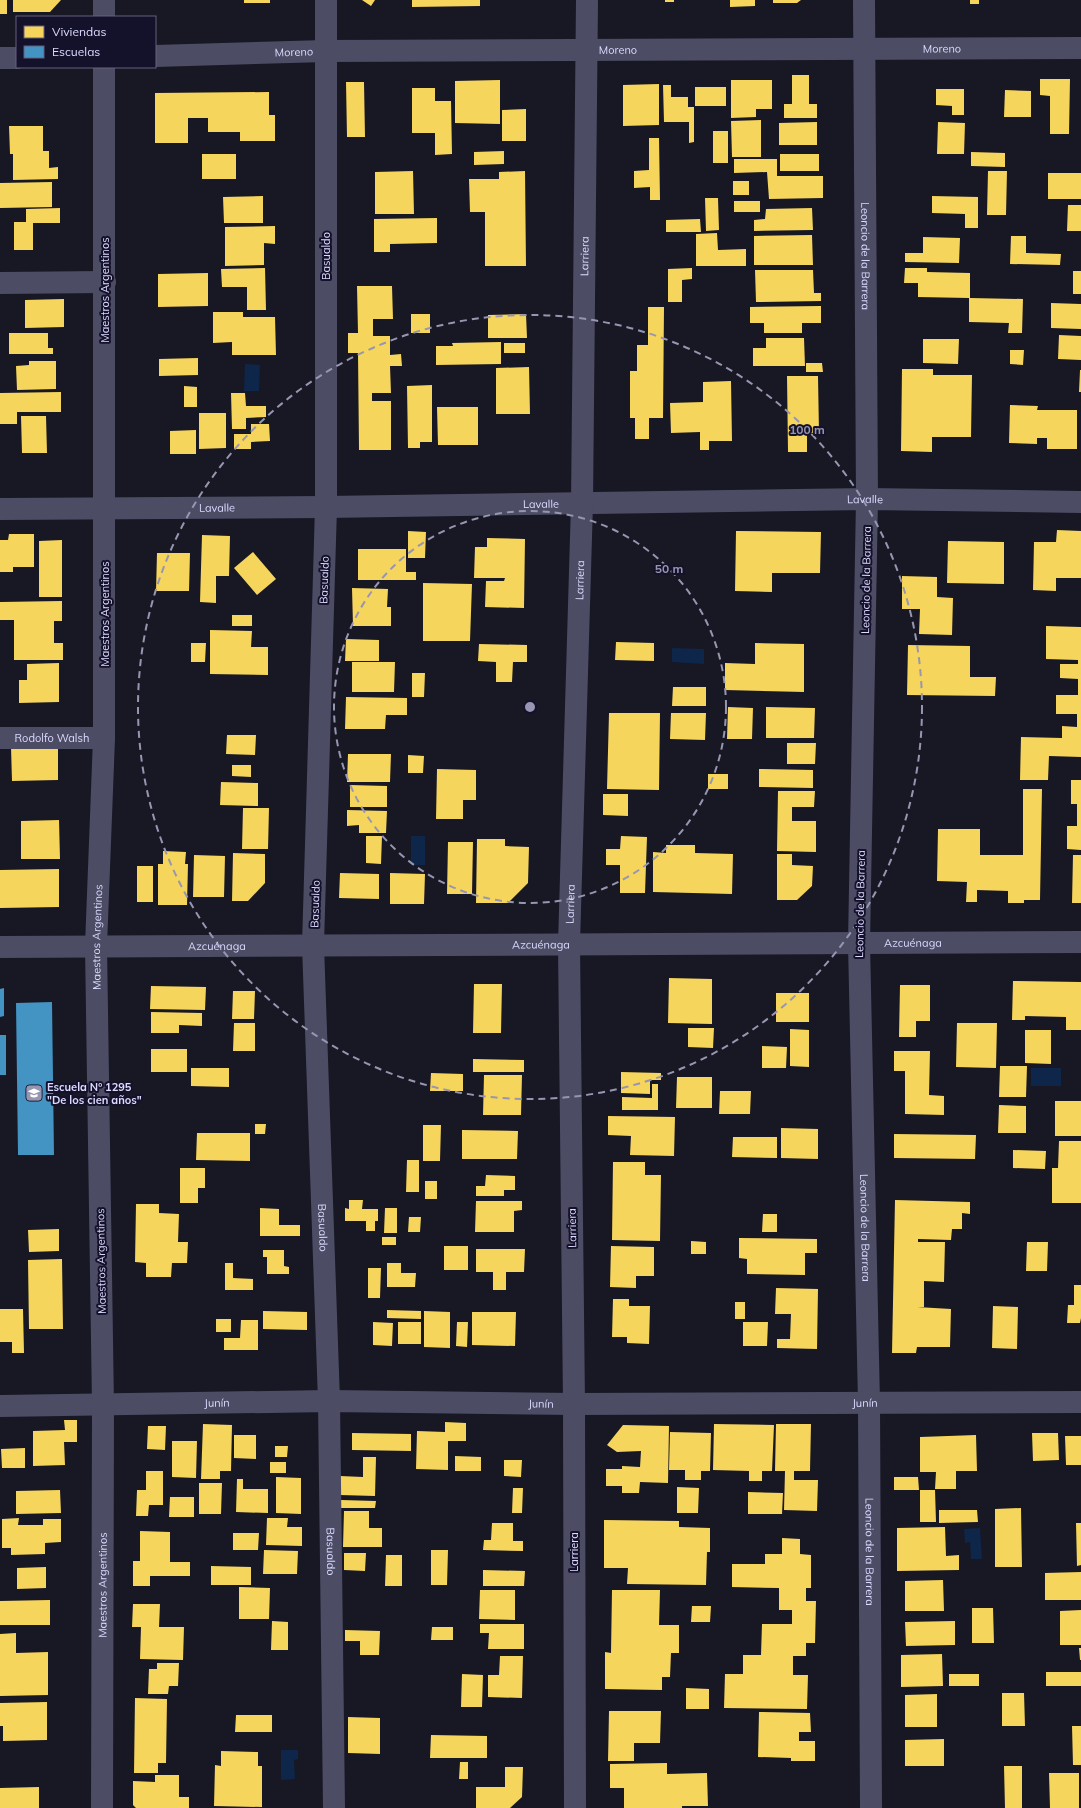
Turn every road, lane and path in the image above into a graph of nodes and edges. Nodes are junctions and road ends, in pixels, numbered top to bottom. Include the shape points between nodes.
1 (104, 0) edge
2 (326, 0) edge
3 (586, 0) edge
4 (864, 0) edge
5 (104, 16) edge
6 (1081, 48) edge
7 (865, 49) junction
8 (587, 50) junction
9 (326, 51) junction
10 (156, 56) edge
11 (0, 58) edge
12 (16, 58) edge
13 (104, 68) edge
14 (105, 282) junction
15 (0, 283) edge
16 (867, 499) junction
17 (1081, 502) edge
18 (582, 503) junction
19 (326, 507) junction
20 (0, 509) edge
21 (105, 509) junction
22 (0, 738) edge
23 (104, 738) junction
24 (1081, 942) edge
25 (859, 943) junction
26 (569, 944) junction
27 (0, 946) edge
28 (96, 946) junction
29 (313, 946) junction
30 (329, 1401) junction
31 (1081, 1402) edge
32 (869, 1403) junction
33 (574, 1404) junction
34 (0, 1406) edge
35 (103, 1406) junction
36 (102, 1808) edge
37 (334, 1808) edge
38 (575, 1808) edge
39 (871, 1808) edge

1 - 5 street
2 - 9 street, Basualdo
3 - 8 street, Larriera
4 - 7 street, Leoncio de la Barrera
6 - 7 street, Moreno
7 - 8 street, Moreno
7 - 16 street, Leoncio de la Barrera
8 - 9 street, Moreno
8 - 18 street, Larriera
9 - 10 street, Moreno
9 - 19 street, Basualdo
11 - 12 street
13 - 14 street, Maestros Argentinos
14 - 15 street
14 - 21 street, Maestros Argentinos
16 - 17 street, Lavalle
16 - 18 street, Lavalle
16 - 25 street, Leoncio de la Barrera
18 - 19 street, Lavalle
18 - 26 street, Larriera
19 - 21 street, Lavalle
19 - 29 street, Basualdo
20 - 21 street, Lavalle
21 - 23 street, Maestros Argentinos
22 - 23 street, Rodolfo Walsh
23 - 28 street, Maestros Argentinos
24 - 25 street, Azcuénaga
25 - 26 street, Azcuénaga
25 - 32 street, Leoncio de la Barrera
26 - 29 street, Azcuénaga
26 - 33 street, Larriera
27 - 28 street, Azcuénaga
28 - 29 street, Azcuénaga
28 - 35 street, Maestros Argentinos
29 - 30 street, Basualdo
30 - 33 street, Junín
30 - 35 street, Junín
30 - 37 street, Basualdo
31 - 32 street, Junín
32 - 33 street, Junín
32 - 39 street, Leoncio de la Barrera
33 - 38 street, Larriera
34 - 35 street, Junín
35 - 36 street, Maestros Argentinos

